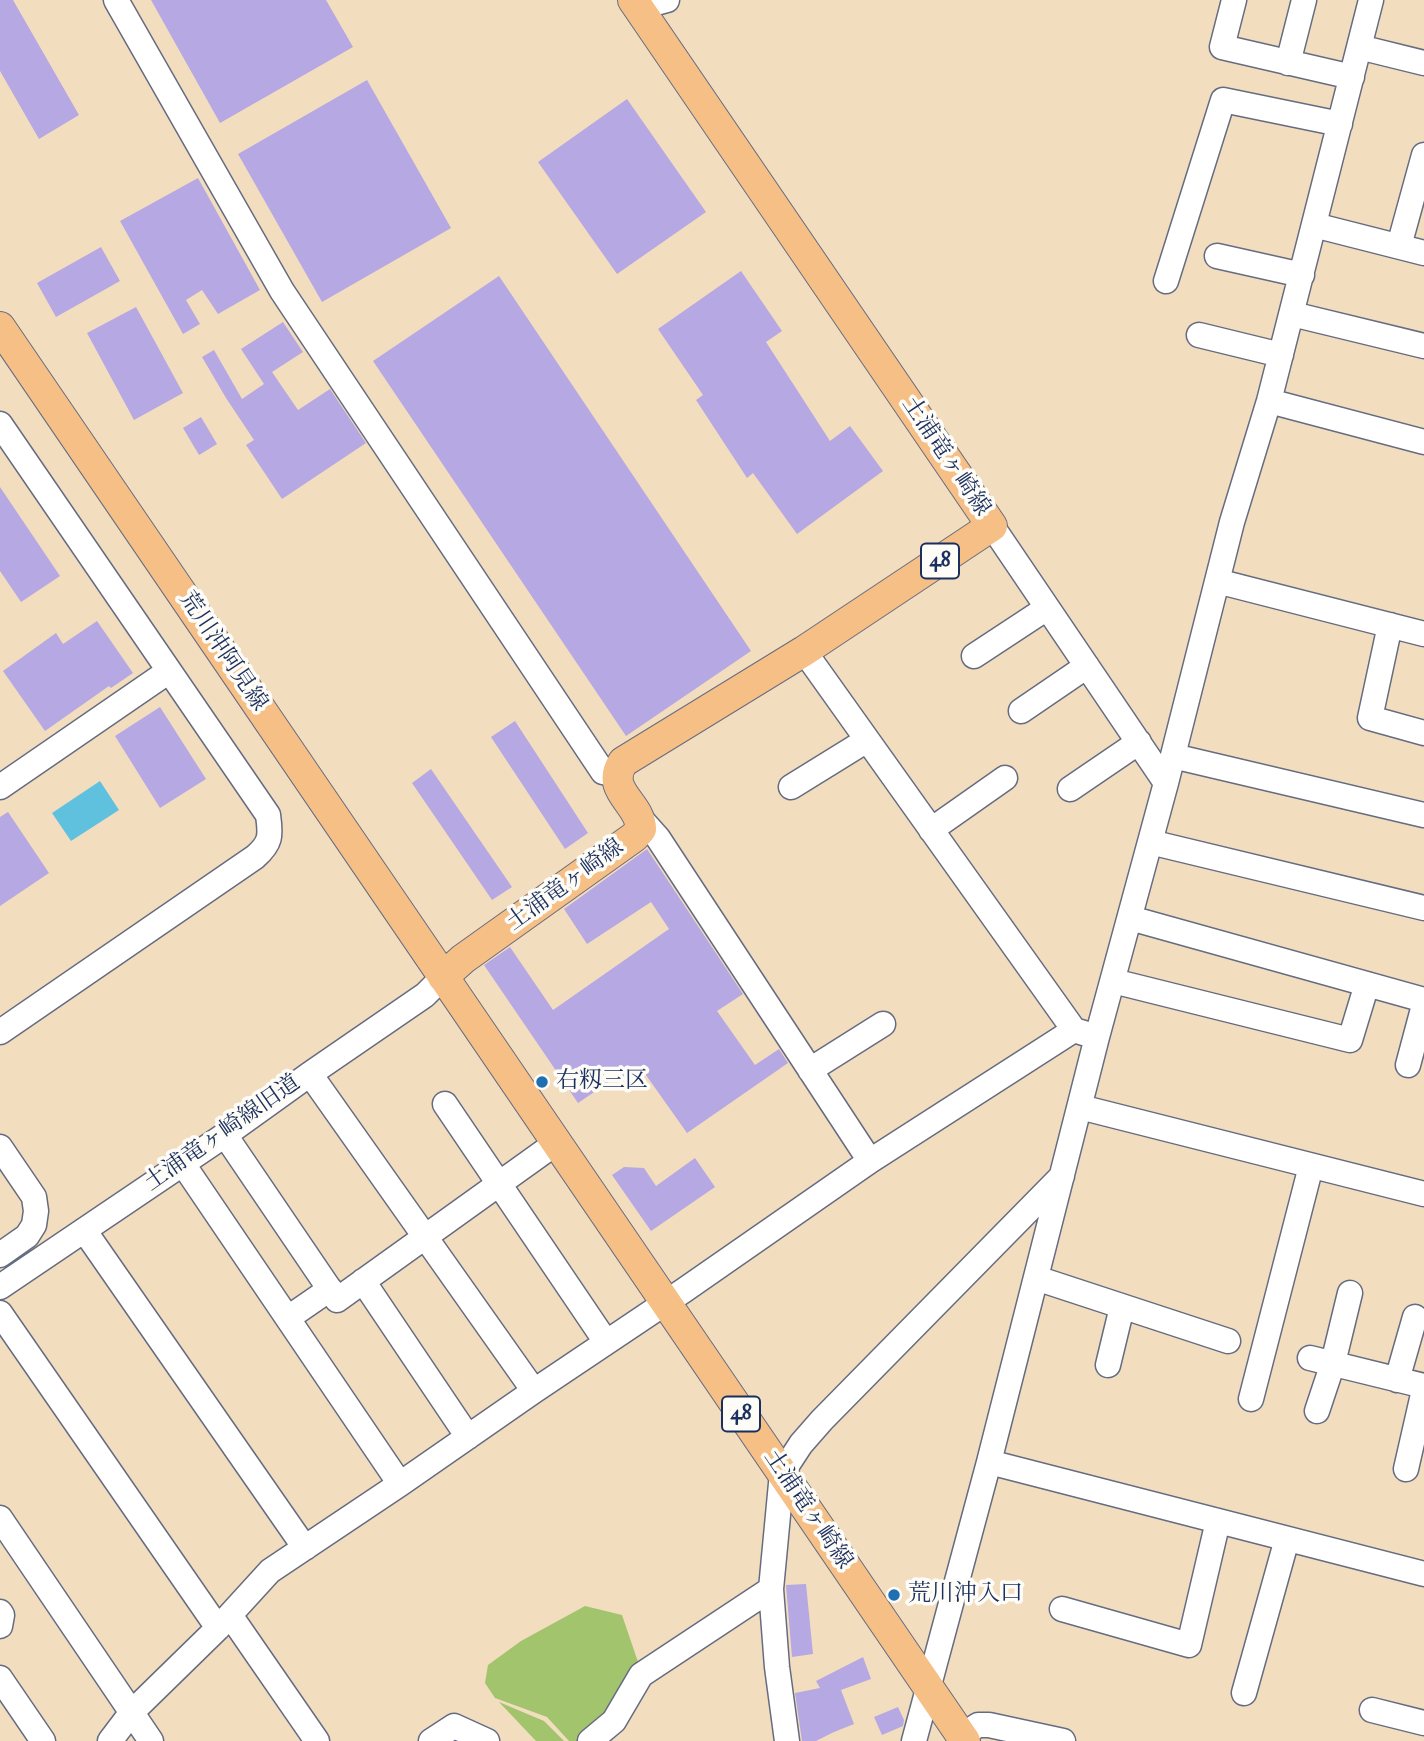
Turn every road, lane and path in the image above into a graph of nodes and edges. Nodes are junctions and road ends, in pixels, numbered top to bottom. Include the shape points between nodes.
1 (116, 0) edge
2 (667, 0) edge
3 (1234, 0) edge
4 (1304, 0) edge
5 (1371, 0) edge
6 (635, 4) edge
7 (1359, 47) junction
8 (1288, 62) junction
9 (1424, 63) edge
10 (1352, 77) junction
11 (1340, 124) junction
12 (1424, 155) edge
13 (1314, 225) junction
14 (1399, 246) junction
15 (1424, 253) edge
16 (1217, 256) dead end
17 (1301, 275) junction
18 (1166, 281) dead end
19 (1292, 314) junction
20 (0, 327) edge
21 (1199, 335) dead end
22 (1424, 346) edge
23 (1281, 355) junction
24 (1269, 401) junction
25 (0, 425) edge
26 (1424, 442) edge
27 (992, 526) junction
28 (1217, 581) junction
29 (1047, 608) junction
30 (1390, 625) junction
31 (1424, 634) edge
32 (804, 651) junction
33 (974, 656) dead end
34 (1087, 666) junction
35 (169, 671) junction
36 (1021, 712) dead end
37 (1424, 733) edge
38 (867, 740) junction
39 (1139, 742) junction
40 (1173, 756) junction
41 (617, 775) junction
42 (1005, 778) dead end
43 (1167, 783) junction
44 (0, 787) edge
45 (791, 787) dead end
46 (1070, 789) dead end
47 (1424, 815) edge
48 (641, 819) junction
49 (931, 830) junction
50 (1150, 842) junction
51 (1424, 908) edge
52 (1130, 918) junction
53 (443, 977) junction
54 (1113, 981) junction
55 (1367, 984) junction
56 (1424, 1002) edge
57 (883, 1024) dead end
58 (1074, 1030) junction
59 (0, 1032) edge
60 (1097, 1037) junction
61 (1408, 1065) dead end
62 (810, 1070) junction
63 (310, 1074) junction
64 (445, 1104) dead end
65 (1080, 1107) junction
66 (225, 1135) junction
67 (556, 1143) junction
68 (0, 1147) edge
69 (870, 1161) junction
70 (183, 1164) junction
71 (1311, 1166) junction
72 (1063, 1175) junction
73 (499, 1184) junction
74 (1424, 1194) edge
75 (84, 1230) junction
76 (425, 1237) junction
77 (0, 1255) edge
78 (1036, 1278) junction
79 (363, 1281) junction
80 (0, 1287) edge
81 (330, 1289) junction
82 (1350, 1293) dead end
83 (665, 1302) junction
84 (1122, 1307) junction
85 (0, 1313) edge
86 (1415, 1317) dead end
87 (288, 1318) junction
88 (1228, 1341) dead end
89 (607, 1342) junction
90 (1321, 1360) junction
91 (1108, 1364) dead end
92 (1397, 1380) junction
93 (1424, 1388) edge
94 (534, 1391) junction
95 (1251, 1399) dead end
96 (1317, 1410) dead end
97 (468, 1437) junction
98 (989, 1462) junction
99 (1406, 1469) dead end
100 (782, 1473) junction
101 (401, 1484) junction
102 (0, 1518) edge
103 (1218, 1521) junction
104 (1287, 1539) junction
105 (305, 1548) junction
106 (1424, 1574) edge
107 (771, 1589) junction
108 (1062, 1609) dead end
109 (0, 1612) edge
110 (224, 1621) junction
111 (0, 1626) edge
112 (0, 1678) edge
113 (929, 1689) junction
114 (1244, 1693) dead end
115 (1372, 1710) dead end
116 (132, 1712) junction
117 (1424, 1723) edge
118 (963, 1738) edge
119 (43, 1741) edge
120 (110, 1741) edge
121 (151, 1741) edge
122 (317, 1741) edge
123 (430, 1741) edge
124 (487, 1741) edge
125 (590, 1741) edge
126 (787, 1741) edge
127 (914, 1741) edge
128 (1063, 1741) edge

1 - 41 street via 282,291 603,772
2 - 6 street
3 - 8 street via 1222,47
4 - 8 street
5 - 7 street
6 - 27 main road, 土浦竜ヶ崎線
7 - 9 street
7 - 10 street
8 - 10 street
10 - 11 street
11 - 13 street
11 - 18 street via 1223,100
12 - 14 street
13 - 14 street
13 - 17 street
14 - 15 street
16 - 17 street
17 - 19 street
19 - 22 street
19 - 23 street
20 - 53 main road, 荒川沖阿見線
21 - 23 street
23 - 24 street
24 - 26 street
24 - 28 street
25 - 35 street
27 - 29 street
27 - 32 main road, 土浦竜ヶ崎線 / 48
28 - 30 street
28 - 40 street
29 - 33 street
29 - 34 street
30 - 31 street
30 - 37 street via 1370,718
32 - 38 street
32 - 41 main road, 土浦竜ヶ崎線 / 48 via 622,762
34 - 36 street
34 - 39 street
35 - 44 street
35 - 59 street via 268,815 267,846
38 - 45 street
38 - 49 street
39 - 43 street
39 - 46 street
40 - 43 street
40 - 47 street
41 - 48 main road, 土浦竜ヶ崎線 via 619,789
42 - 49 street
43 - 50 street
48 - 53 main road, 土浦竜ヶ崎線 via 641,829 634,837
48 - 62 street
49 - 58 street
50 - 51 street
50 - 52 street
52 - 54 street
52 - 55 street
53 - 63 street, 土浦竜ヶ崎線旧道 via 425,995
53 - 67 main road, 土浦竜ヶ崎線 / 48
54 - 55 street via 1350,1040
54 - 60 street
55 - 56 street
56 - 61 street
57 - 62 street
58 - 60 street
58 - 69 street
60 - 65 street
62 - 69 street
63 - 66 street, 土浦竜ヶ崎線旧道
63 - 76 street
64 - 73 street
65 - 71 street
65 - 72 street
66 - 70 street, 土浦竜ヶ崎線旧道
66 - 81 street
67 - 73 street
67 - 83 main road, 土浦竜ヶ崎線 / 48
68 - 77 street via 34,1197 36,1211 27,1236
69 - 83 street
70 - 75 street, 土浦竜ヶ崎線旧道
70 - 87 street
71 - 74 street
71 - 95 street
72 - 78 street
72 - 100 street via 821,1420
73 - 76 street
73 - 89 street
75 - 80 street, 土浦竜ヶ崎線旧道
75 - 105 street
76 - 79 street
76 - 94 street
78 - 84 street
78 - 98 street
79 - 81 street via 337,1300
79 - 97 street
81 - 87 street
82 - 90 street
83 - 89 street
83 - 100 main road, 土浦竜ヶ崎線 / 48
84 - 88 street
84 - 91 street
85 - 110 street
86 - 92 street
87 - 101 street
89 - 94 street
90 - 92 street
90 - 96 street
92 - 93 street
93 - 99 street
94 - 97 street
97 - 101 street
98 - 103 street
98 - 113 street
100 - 107 street
100 - 113 main road, 土浦竜ヶ崎線 / 48
101 - 105 street
102 - 116 street
103 - 104 street
103 - 108 street via 1189,1645
104 - 106 street
104 - 114 street
105 - 110 street via 270,1571
107 - 125 street via 641,1675 614,1721
107 - 126 street
109 - 111 street
110 - 116 street
110 - 122 street
112 - 119 street
113 - 118 main road, 土浦竜ヶ崎線 / 48
113 - 127 street
115 - 117 street
116 - 120 street
116 - 121 street
118 - 128 street via 978,1725 989,1725
123 - 124 street via 454,1726

